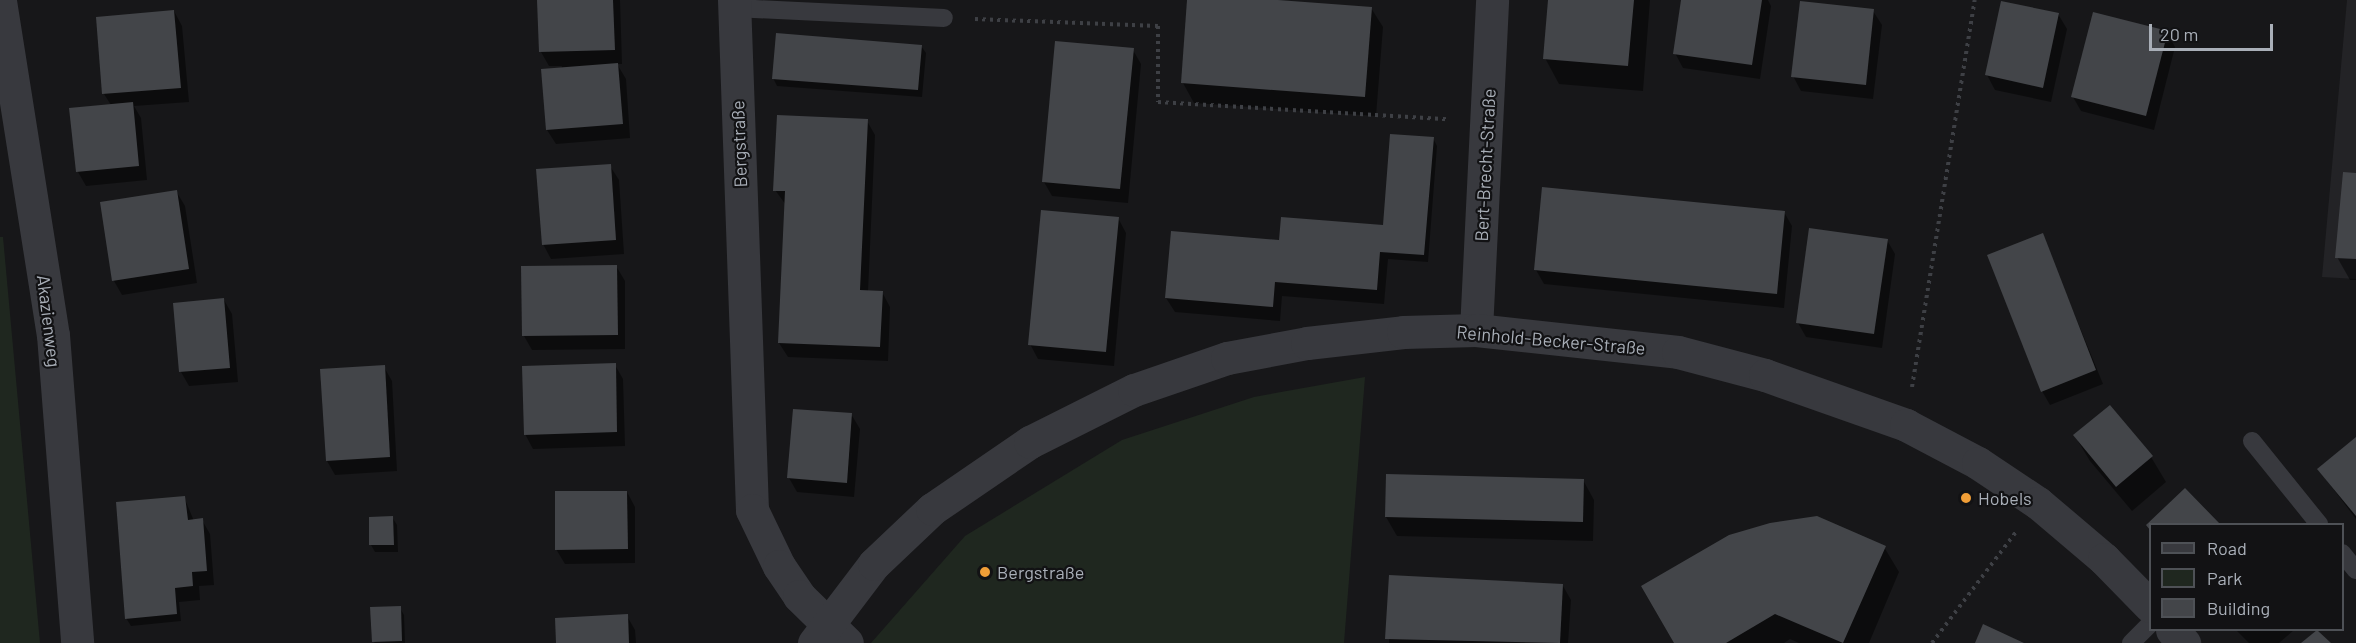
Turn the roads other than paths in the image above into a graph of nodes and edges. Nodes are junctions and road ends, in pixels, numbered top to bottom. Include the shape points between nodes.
1 (1492, 0) edge
2 (0, 2) edge
3 (734, 4) edge
4 (944, 18) road end
5 (1476, 330) junction
6 (2252, 441) dead end
7 (2317, 523) edge
8 (2344, 554) edge
9 (2356, 570) edge
10 (2149, 604) edge
11 (2149, 626) edge
12 (2173, 631) edge
13 (829, 637) edge
14 (77, 643) edge
15 (2131, 643) edge
16 (2184, 643) edge

1 - 5 street, Bert-Brecht-Straße
2 - 14 street, Akazienweg via 53,335
3 - 4 lane
3 - 13 street, Bergstraße via 752,510 779,566
5 - 10 street, Reinhold-Becker-Straße via 1678,352 1765,375 1906,425 1978,462 2038,503
5 - 13 street, Reinhold-Becker-Straße via 1403,332 1227,358 1134,390 1030,441 932,509 874,564
6 - 7 lane
8 - 9 lane
11 - 15 lane
12 - 16 street

